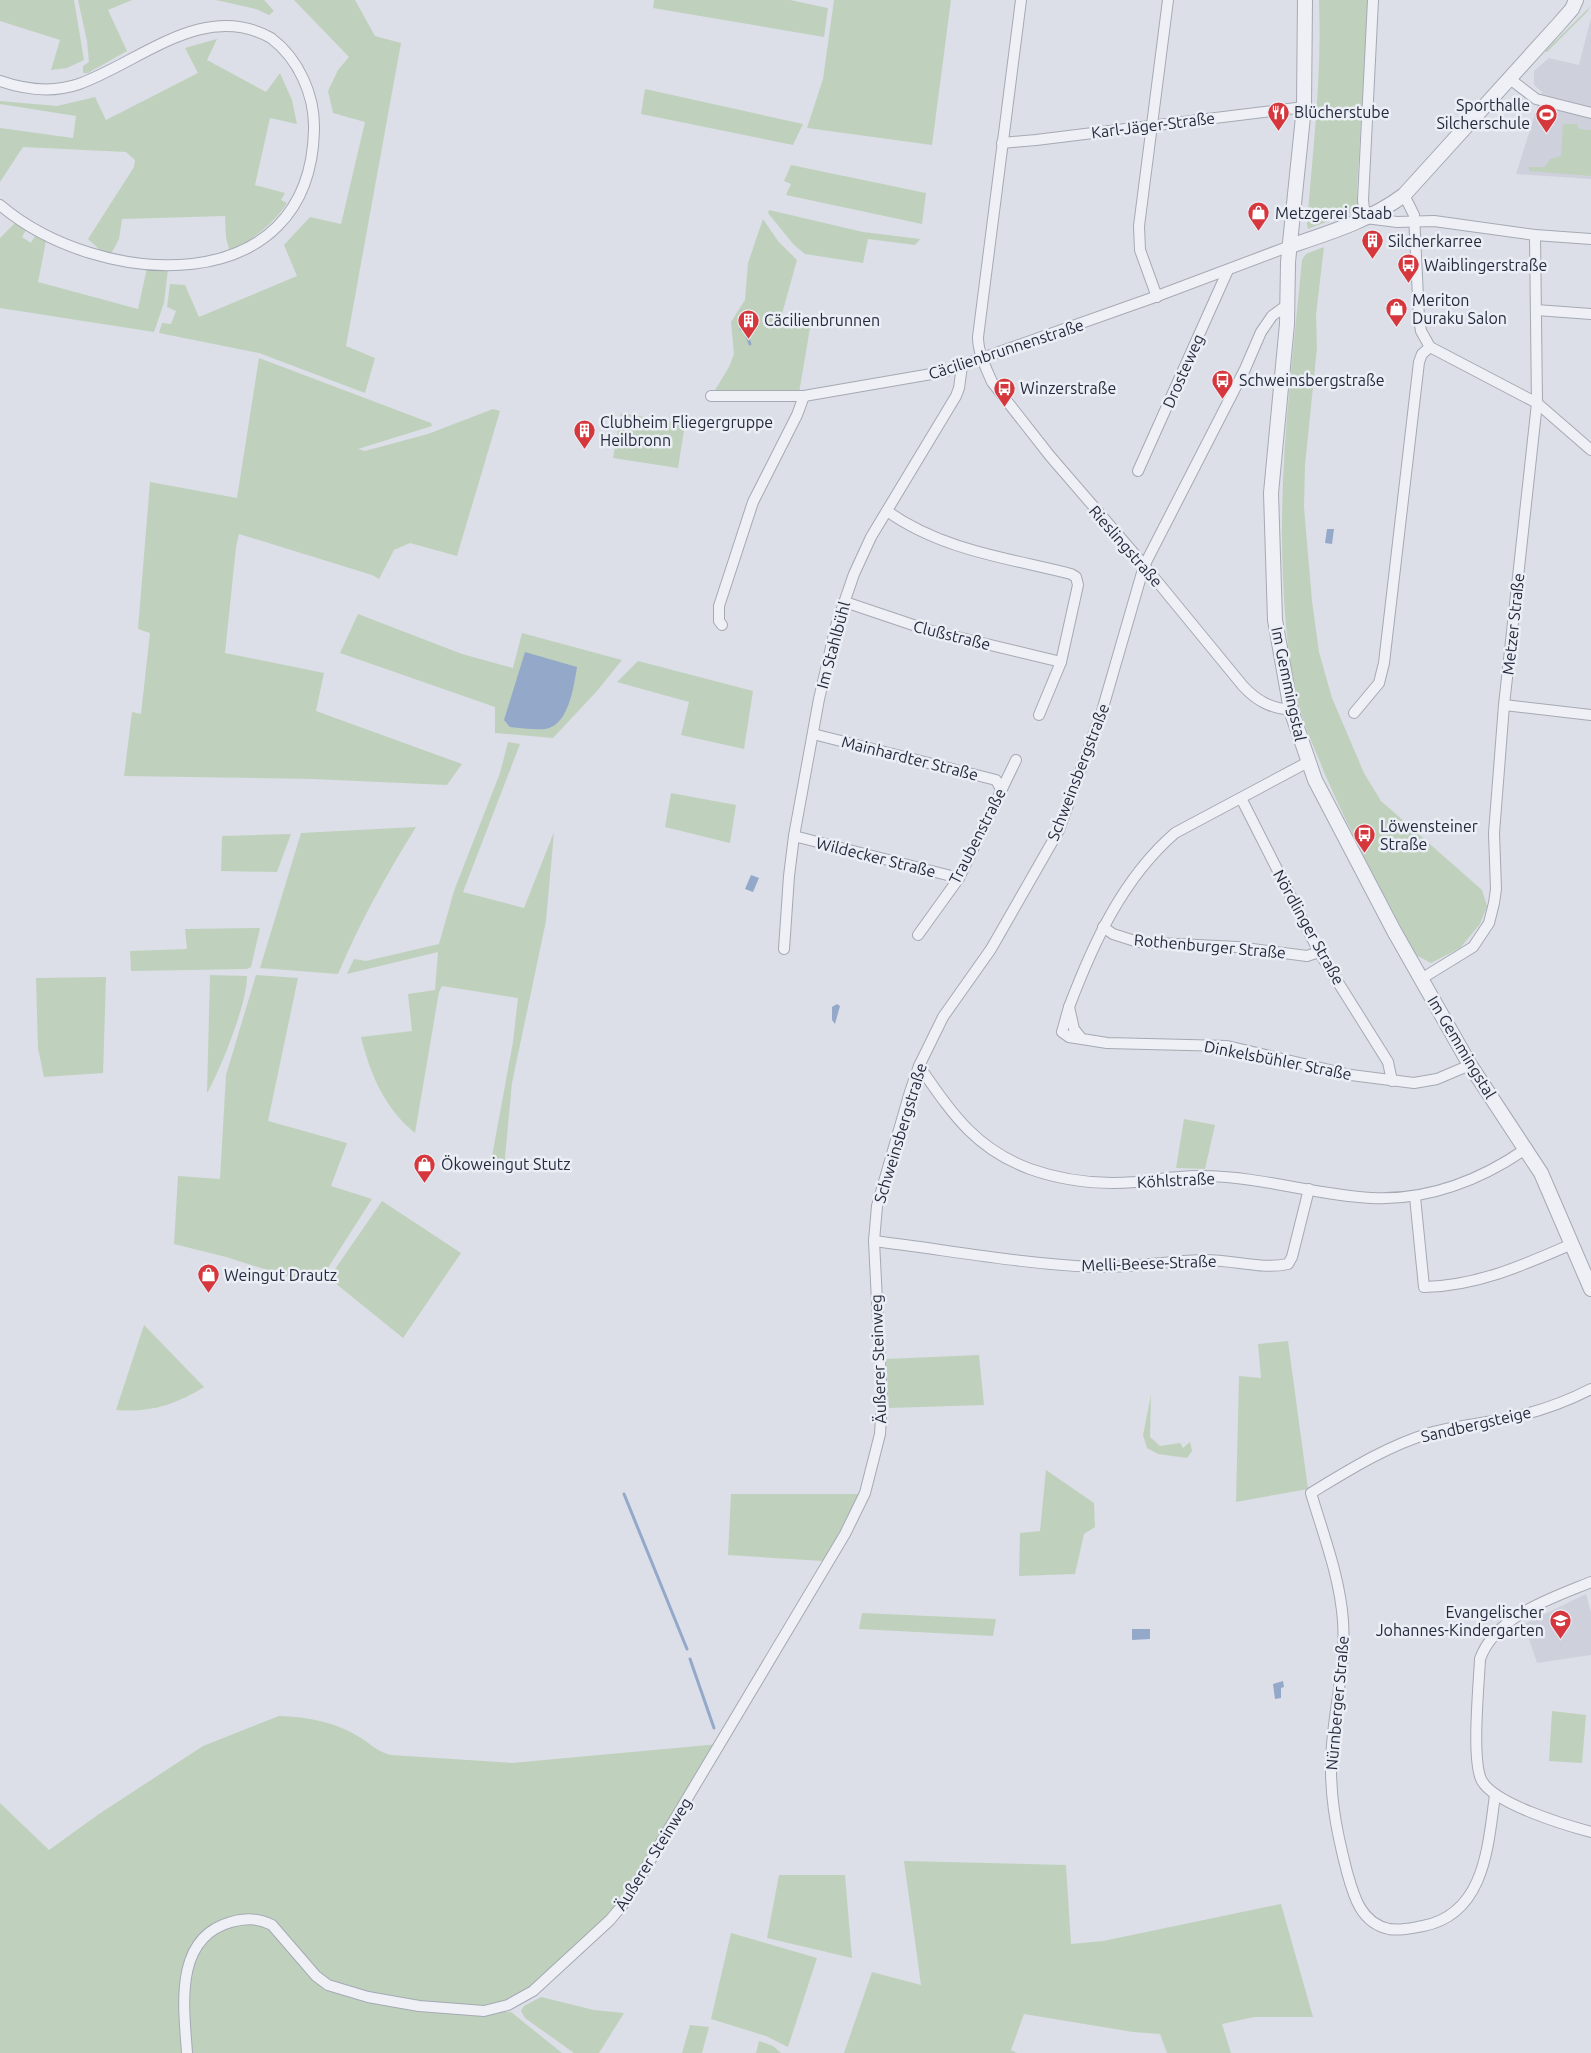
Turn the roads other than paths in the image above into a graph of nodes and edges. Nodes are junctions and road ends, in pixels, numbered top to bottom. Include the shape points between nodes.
1 (1021, 0) edge
2 (1168, 0) edge
3 (1305, 0) edge
4 (1373, 0) edge
5 (1588, 0) edge
6 (1574, 4) edge
7 (1510, 79) junction
8 (0, 81) edge
9 (1304, 107) junction
10 (1591, 112) edge
11 (1151, 126) junction
12 (1002, 143) junction
13 (1404, 195) junction
14 (0, 205) edge
15 (1366, 217) junction
16 (1414, 222) junction
17 (1536, 235) junction
18 (1591, 239) edge
19 (1290, 246) junction
20 (1228, 270) junction
21 (1157, 297) junction
22 (1287, 305) junction
23 (1536, 310) junction
24 (1591, 314) edge
25 (1430, 347) junction
26 (983, 358) junction
27 (962, 366) junction
28 (711, 396) dead end
29 (804, 396) junction
30 (1537, 404) junction
31 (1591, 450) edge
32 (1138, 472) dead end
33 (887, 511) junction
34 (1144, 566) junction
35 (845, 602) junction
36 (722, 625) dead end
37 (1060, 662) junction
38 (1504, 705) junction
39 (1291, 710) junction
40 (1354, 713) dead end
41 (1039, 715) dead end
42 (1591, 715) edge
43 (813, 734) junction
44 (1016, 760) dead end
45 (1308, 762) junction
46 (1001, 789) junction
47 (1241, 798) junction
48 (794, 836) junction
49 (959, 878) junction
50 (1103, 927) junction
51 (918, 934) dead end
52 (784, 949) dead end
53 (1319, 952) junction
54 (1421, 979) junction
55 (1470, 1065) junction
56 (920, 1066) junction
57 (1392, 1081) junction
58 (1527, 1148) junction
59 (1309, 1189) junction
60 (1415, 1196) junction
61 (874, 1241) junction
62 (1572, 1244) junction
63 (1591, 1289) edge
64 (1591, 1389) edge
65 (1311, 1492) joint
66 (1591, 1582) edge
67 (1495, 1795) junction
68 (1591, 1832) edge
69 (187, 2053) edge

1 - 12 street
2 - 11 street
3 - 9 street, Im Gemmingstal
4 - 15 street via 1363,200
5 - 6 street
6 - 7 street
7 - 10 street via 1536,99
7 - 13 street
8 - 14 street via 42,90 78,84 177,33 206,23 226,22 254,28 272,38 288,54 306,85 314,124 307,178 290,213 255,244 212,262 174,265 101,257 42,234
9 - 11 street, Karl-Jäger-Straße
9 - 19 street, Im Gemmingstal
11 - 12 street, Karl-Jäger-Straße
11 - 21 street via 1139,241
12 - 26 street via 979,329 978,344
13 - 15 street via 1390,206
13 - 16 street via 1411,206
15 - 16 street
15 - 19 street
16 - 17 street via 1434,221
16 - 25 street via 1419,318 1421,331
17 - 18 street
17 - 23 street, Metzer Straße
19 - 20 street, Cäcilienbrunnenstraße
19 - 22 street, Im Gemmingstal
20 - 21 street, Cäcilienbrunnenstraße
20 - 32 street, Drosteweg
21 - 26 street, Cäcilienbrunnenstraße
22 - 34 street, Schweinsbergstraße via 1272,316 1261,332
22 - 39 street, Im Gemmingstal via 1271,493 1271,537 1275,620
23 - 24 street
23 - 30 street, Metzer Straße
25 - 30 street
25 - 40 street via 1422,354 1420,362 1384,663 1379,683
26 - 27 street, Cäcilienbrunnenstraße
26 - 34 street, Rieslingstraße via 992,382 1020,420
27 - 29 street, Cäcilienbrunnenstraße via 898,382
27 - 33 street, Im Stahlbühl via 956,396
28 - 29 street, Cäcilienbrunnenstraße
29 - 36 street via 751,510 719,606
30 - 31 street
30 - 38 street, Metzer Straße
33 - 35 street, Im Stahlbühl via 862,554
33 - 37 street via 907,526 956,545 1076,577 1078,585
34 - 39 street, Rieslingstraße via 1252,696 1270,707
34 - 56 street, Schweinsbergstraße via 1099,721 1059,830 991,950 944,1017
35 - 37 street, Clußstraße via 928,630
35 - 43 street, Im Stahlbühl via 828,660
37 - 41 street
38 - 42 street
38 - 54 street, Metzer Straße via 1494,833 1496,889 1489,924 1473,947
39 - 45 street, Im Gemmingstal
43 - 46 street, Mainhardter Straße via 996,780
43 - 48 street, Im Stahlbühl
44 - 46 street, Traubenstraße
45 - 47 street
45 - 54 street, Im Gemmingstal
46 - 49 street, Traubenstraße
47 - 50 street via 1175,833 1160,846 1120,896
47 - 53 street, Nördlinger Straße
48 - 49 street, Wildecker Straße
48 - 52 street, Im Stahlbühl
49 - 51 street, Traubenstraße
50 - 53 street, Rothenburger Straße via 1112,934 1138,942 1237,947 1308,956
50 - 57 street, Dinkelsbühler Straße via 1069,1008 1062,1032 1069,1037 1107,1042 1227,1046 1351,1075
53 - 57 street, Nördlinger Straße via 1388,1062
54 - 55 street, Im Gemmingstal
55 - 57 street, Dinkelsbühler Straße via 1437,1079 1414,1083
55 - 58 street, Im Gemmingstal
56 - 59 street, Köhlstraße via 955,1118 989,1149 1030,1169 1084,1183 1205,1176
56 - 61 street, Schweinsbergstraße via 877,1206
58 - 60 street, Köhlstraße via 1476,1177 1443,1190
58 - 62 street, Im Gemmingstal
59 - 60 street, Köhlstraße via 1370,1198
59 - 61 street, Melli-Beese-Straße via 1292,1258 1288,1264 1273,1267 1202,1260 1096,1267 1025,1262
60 - 62 street via 1424,1287 1455,1286 1499,1274
61 - 69 street, Äußerer Steinweg via 882,1402 880,1434 865,1493 845,1534 619,1910 526,1996 499,2008 476,2011 419,2006 346,1991 316,1976 264,1921 251,1919 222,1925 196,1947 187,1966 184,1981
62 - 63 street, Im Gemmingstal
64 - 65 street, Sandbergsteige via 1552,1406 1507,1419 1432,1432 1409,1440
65 - 67 street, Nürnberger Straße via 1342,1614 1343,1652 1331,1747 1331,1801 1352,1892 1363,1914 1376,1925 1405,1930 1441,1921 1458,1910 1471,1895 1480,1874
66 - 67 street via 1518,1616 1494,1634 1484,1647 1480,1660 1478,1766 1481,1780
67 - 68 street via 1542,1818

